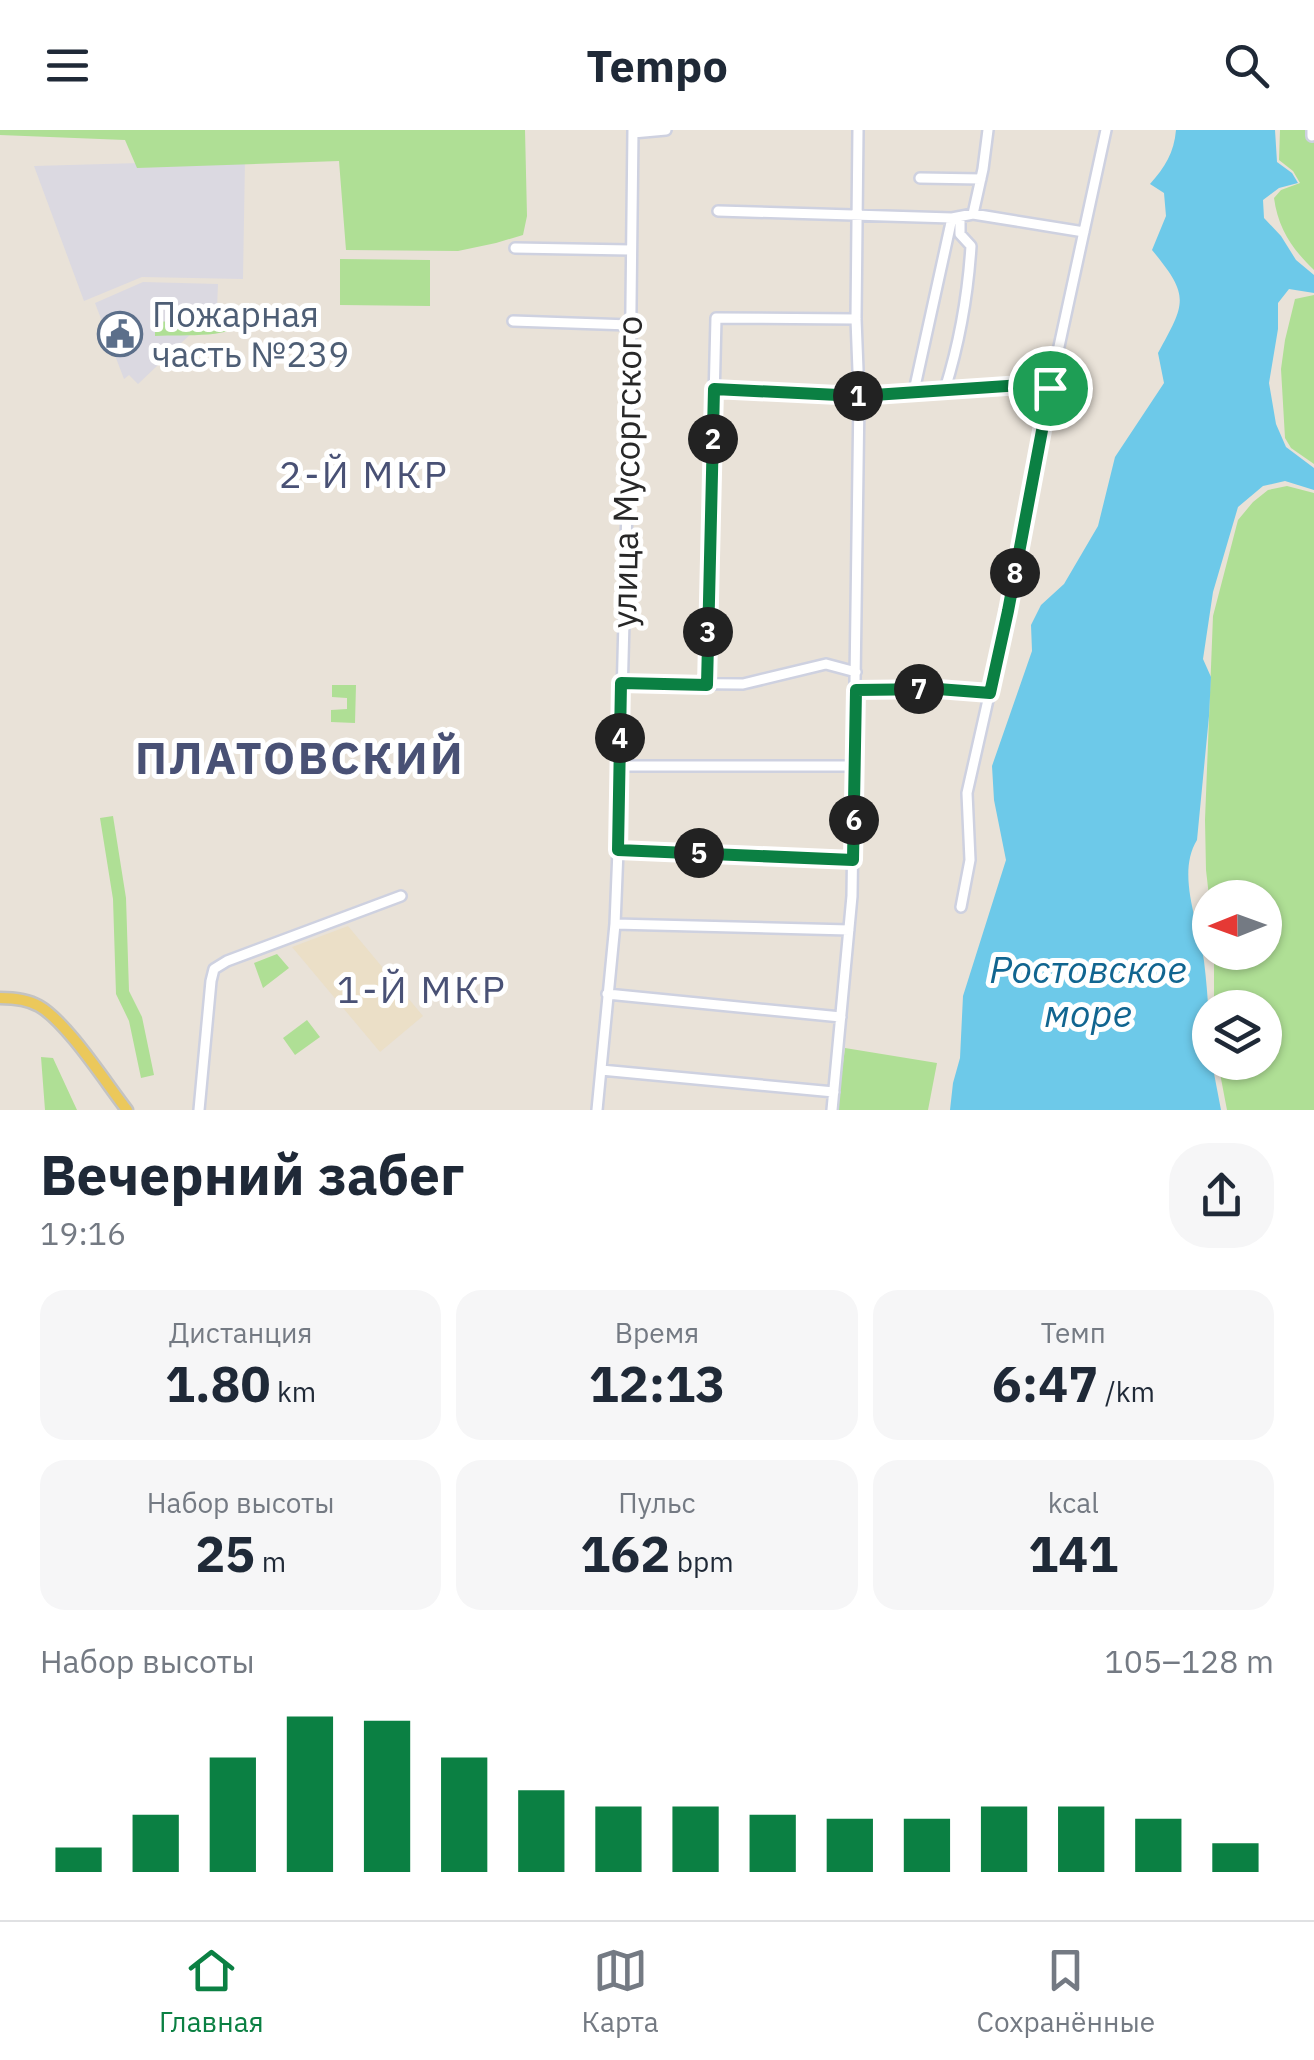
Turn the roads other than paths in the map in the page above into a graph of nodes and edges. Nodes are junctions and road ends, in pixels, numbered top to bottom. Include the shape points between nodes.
1 (666, 130) edge
2 (858, 130) edge
3 (988, 130) edge
4 (1106, 130) edge
5 (633, 132) edge
6 (920, 178) dead end
7 (981, 180) junction
8 (718, 210) dead end
9 (973, 214) junction
10 (857, 216) junction
11 (956, 217) junction
12 (1084, 232) junction
13 (515, 248) dead end
14 (630, 250) junction
15 (856, 320) junction
16 (513, 321) dead end
17 (630, 325) junction
18 (1050, 388) junction
19 (714, 389) junction
20 (945, 390) junction
21 (914, 391) junction
22 (859, 396) junction
23 (856, 672) junction
24 (621, 683) junction
25 (707, 685) junction
26 (856, 690) junction
27 (990, 693) junction
28 (619, 766) junction
29 (854, 766) junction
30 (618, 850) junction
31 (853, 860) junction
32 (401, 896) dead end
33 (961, 907) dead end
34 (614, 924) junction
35 (849, 930) junction
36 (607, 994) junction
37 (0, 998) edge
38 (841, 1018) junction
39 (601, 1070) junction
40 (834, 1092) junction
41 (127, 1110) edge
42 (198, 1110) edge
43 (597, 1110) edge
44 (832, 1110) edge

1 - 5 street
2 - 10 street
3 - 7 street
4 - 12 street
5 - 14 street, улица Мусоргского
6 - 7 street
7 - 9 street
8 - 10 street
9 - 11 street
9 - 12 street
10 - 11 street
10 - 15 street
11 - 20 street via 970,246 969,273
11 - 21 street
12 - 18 street
13 - 14 street
14 - 17 street, улица Мусоргского
15 - 19 street via 716,318
15 - 22 street
16 - 17 street
17 - 24 street, улица Мусоргского
18 - 20 street
18 - 27 street
19 - 22 street
19 - 25 street
20 - 21 street
21 - 22 street
22 - 23 street
23 - 25 street via 826,664 743,684
23 - 26 street
24 - 25 street
24 - 28 street, улица Мусоргского
26 - 27 street
26 - 29 street
27 - 33 street via 967,793 970,860
28 - 29 street
28 - 30 street, улица Мусоргского
29 - 31 street
30 - 31 street
30 - 34 street, улица Мусоргского
31 - 35 street
32 - 42 street via 214,969
34 - 35 street
34 - 36 street, улица Мусоргского
35 - 38 street
36 - 38 street
36 - 39 street, улица Мусоргского
37 - 41 main road via 46,1011
38 - 40 street
39 - 40 street
39 - 43 street, улица Мусоргского
40 - 44 street

